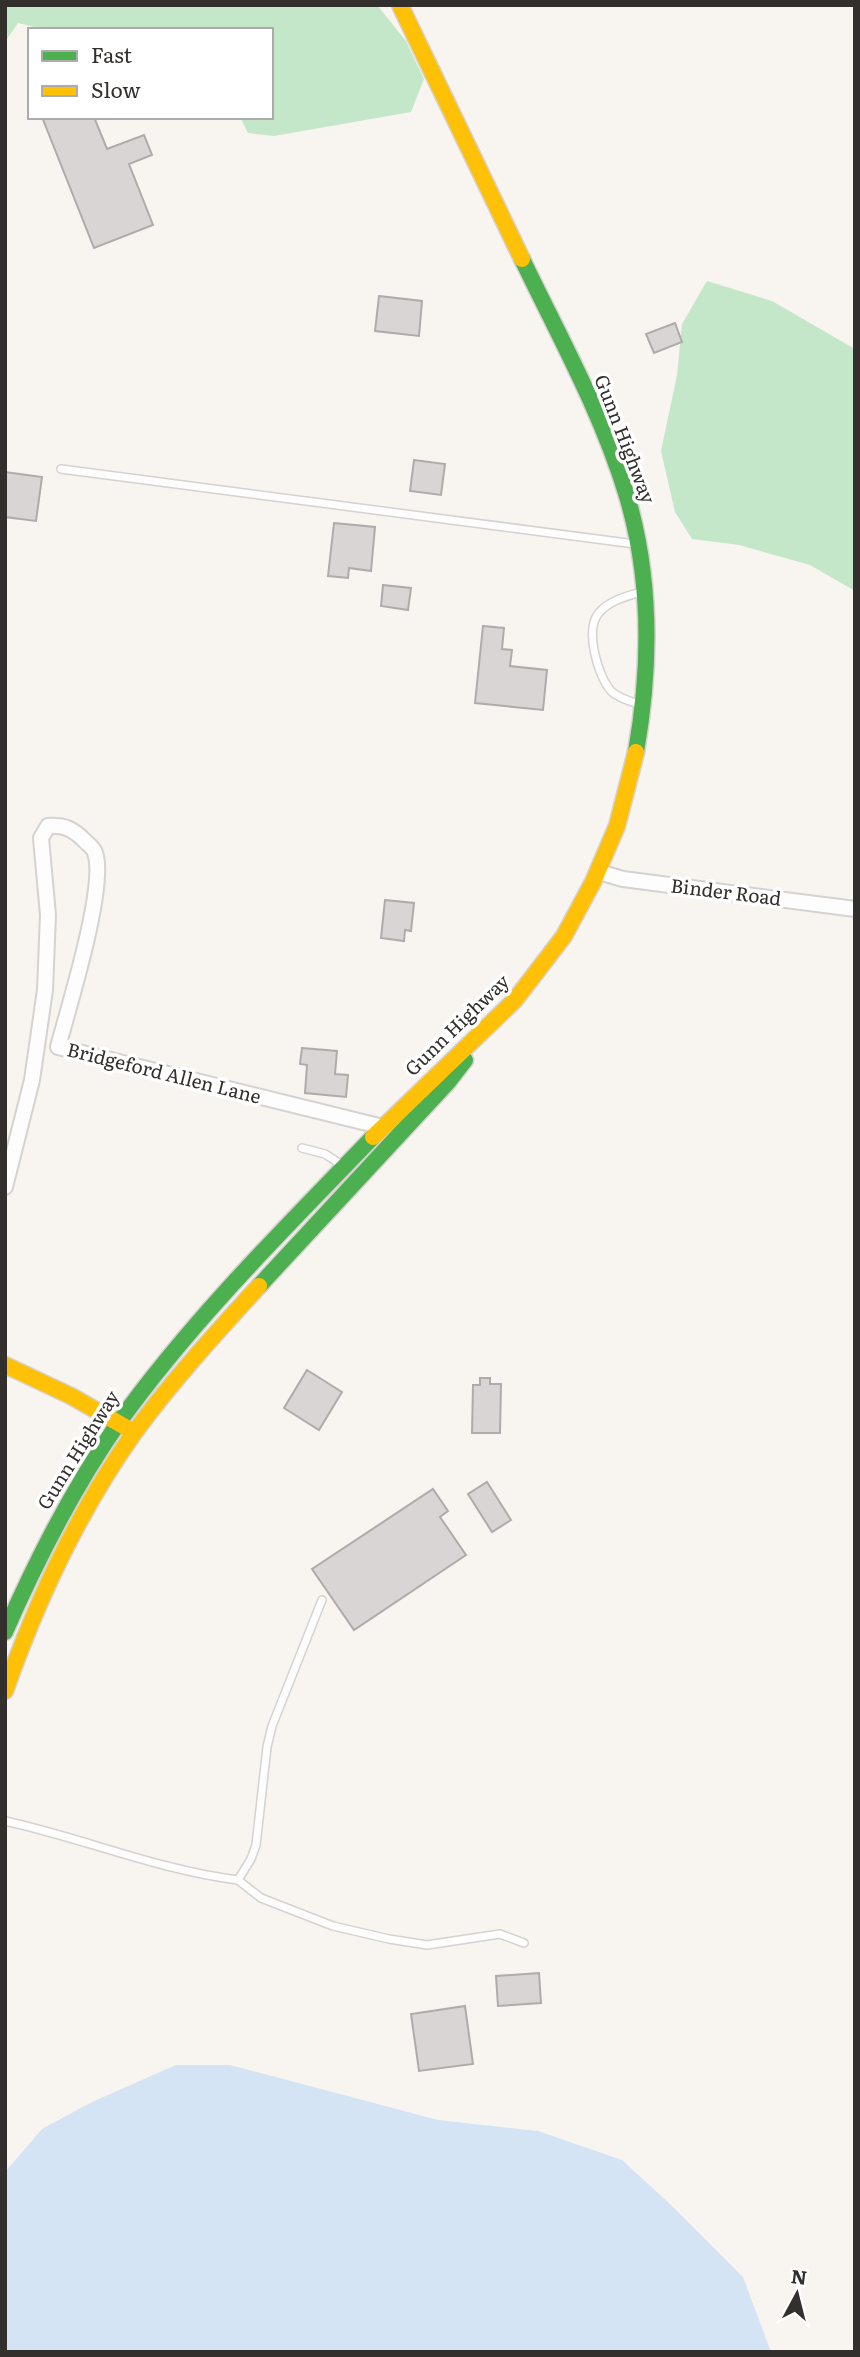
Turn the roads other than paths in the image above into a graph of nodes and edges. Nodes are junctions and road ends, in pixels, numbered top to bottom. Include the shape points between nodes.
1 (400, 5) edge
2 (61, 469) dead end
3 (639, 544) junction
4 (645, 590) junction
5 (645, 706) junction
6 (599, 872) junction
7 (855, 909) edge
8 (494, 1023) junction
9 (383, 1128) junction
10 (302, 1147) dead end
11 (345, 1167) junction
12 (358, 1179) junction
13 (5, 1187) edge
14 (5, 1365) edge
15 (117, 1422) junction
16 (134, 1433) junction
17 (322, 1600) dead end
18 (5, 1632) edge
19 (5, 1691) edge
20 (5, 1821) edge
21 (237, 1880) junction
22 (524, 1943) dead end

1 - 3 main road, Gunn Highway via 593,405 624,485
2 - 3 lane
3 - 4 main road, Gunn Highway
4 - 5 main road, Gunn Highway
4 - 5 lane via 611,604 598,613 592,625 597,662 610,690
5 - 6 main road, Gunn Highway via 627,794
6 - 7 street, Binder Road
6 - 8 main road, Gunn Highway via 551,956
8 - 9 main road, Gunn Highway
8 - 12 main road via 448,1083
9 - 11 main road, Gunn Highway
9 - 13 street, Bridgeford Allen Lane via 58,1047 99,873 95,851 75,830 48,826 41,838 48,915 45,990 32,1080
10 - 11 lane
11 - 12 lane
11 - 15 main road, Gunn Highway via 205,1315
12 - 16 main road via 233,1314
14 - 15 main road
15 - 16 main road
15 - 18 main road, Gunn Highway via 52,1529
16 - 19 main road via 65,1547
17 - 21 lane via 272,1726 256,1844
20 - 21 lane via 182,1870
21 - 22 lane via 261,1898 334,1926 389,1939 427,1945 500,1934

